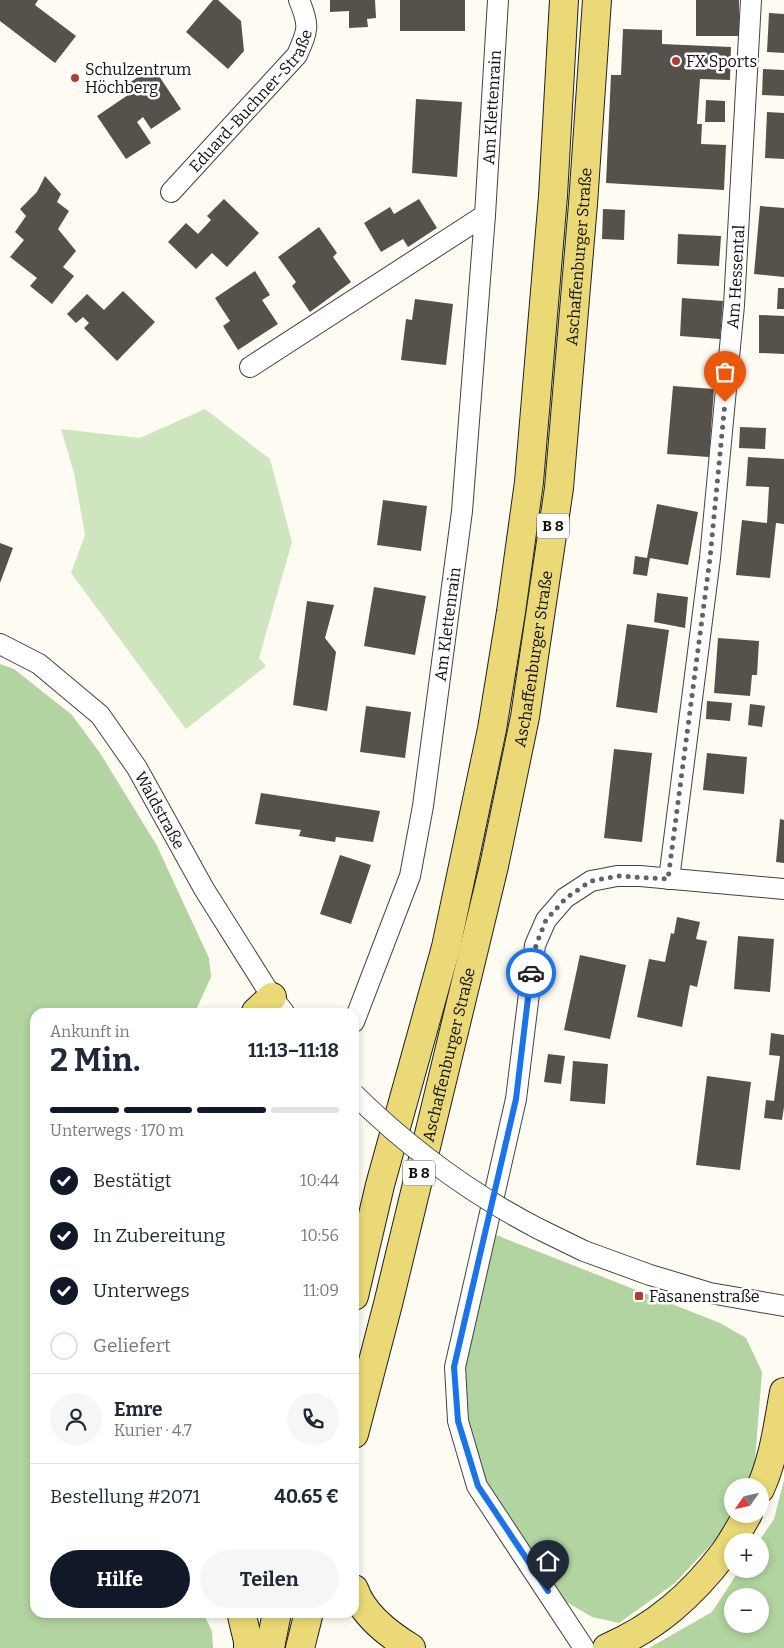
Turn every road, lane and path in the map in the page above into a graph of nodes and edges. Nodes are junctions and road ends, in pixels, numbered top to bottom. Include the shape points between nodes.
1 (299, 0) edge
2 (498, 0) edge
3 (564, 0) edge
4 (597, 0) edge
5 (751, 0) edge
6 (171, 192) dead end
7 (485, 215) junction
8 (250, 367) dead end
9 (0, 644) edge
10 (668, 879) junction
11 (784, 889) edge
12 (271, 1007) edge
13 (359, 1009) edge
14 (359, 1098) edge
15 (359, 1275) edge
16 (784, 1306) edge
17 (784, 1392) edge
18 (359, 1415) edge
19 (765, 1478) edge
20 (743, 1523) edge
21 (359, 1600) edge
22 (243, 1618) edge
23 (276, 1618) edge
24 (308, 1618) edge
25 (248, 1648) edge
26 (270, 1648) edge
27 (300, 1648) edge
28 (411, 1648) edge
29 (584, 1648) edge
30 (607, 1648) edge

1 - 6 street, Eduard-Buchner-Straße via 306,17 306,33 297,55
2 - 7 street, Am Klettenrain
3 - 15 main road, Aschaffenburger Straße / B 8 via 553,196 529,482 512,612 492,729 446,947 380,1185
4 - 18 main road, Aschaffenburger Straße / B 8 via 558,488 525,717 494,866
5 - 10 street, Am Hessental via 733,314 710,558
7 - 8 street
7 - 13 street, Am Klettenrain via 462,511 423,806 410,876
9 - 12 street, Waldstraße via 39,664 100,716 137,768
10 - 11 street
10 - 29 street via 618,876 591,881 566,898 546,920 536,945 516,1099 454,1367 458,1421 478,1486
14 - 16 street, bridge via 446,1172 504,1211 584,1251 710,1292
17 - 19 main road
20 - 30 main road via 725,1552 690,1593 668,1613 628,1639
21 - 28 main road via 373,1619
22 - 25 main road
23 - 26 main road
24 - 27 main road

